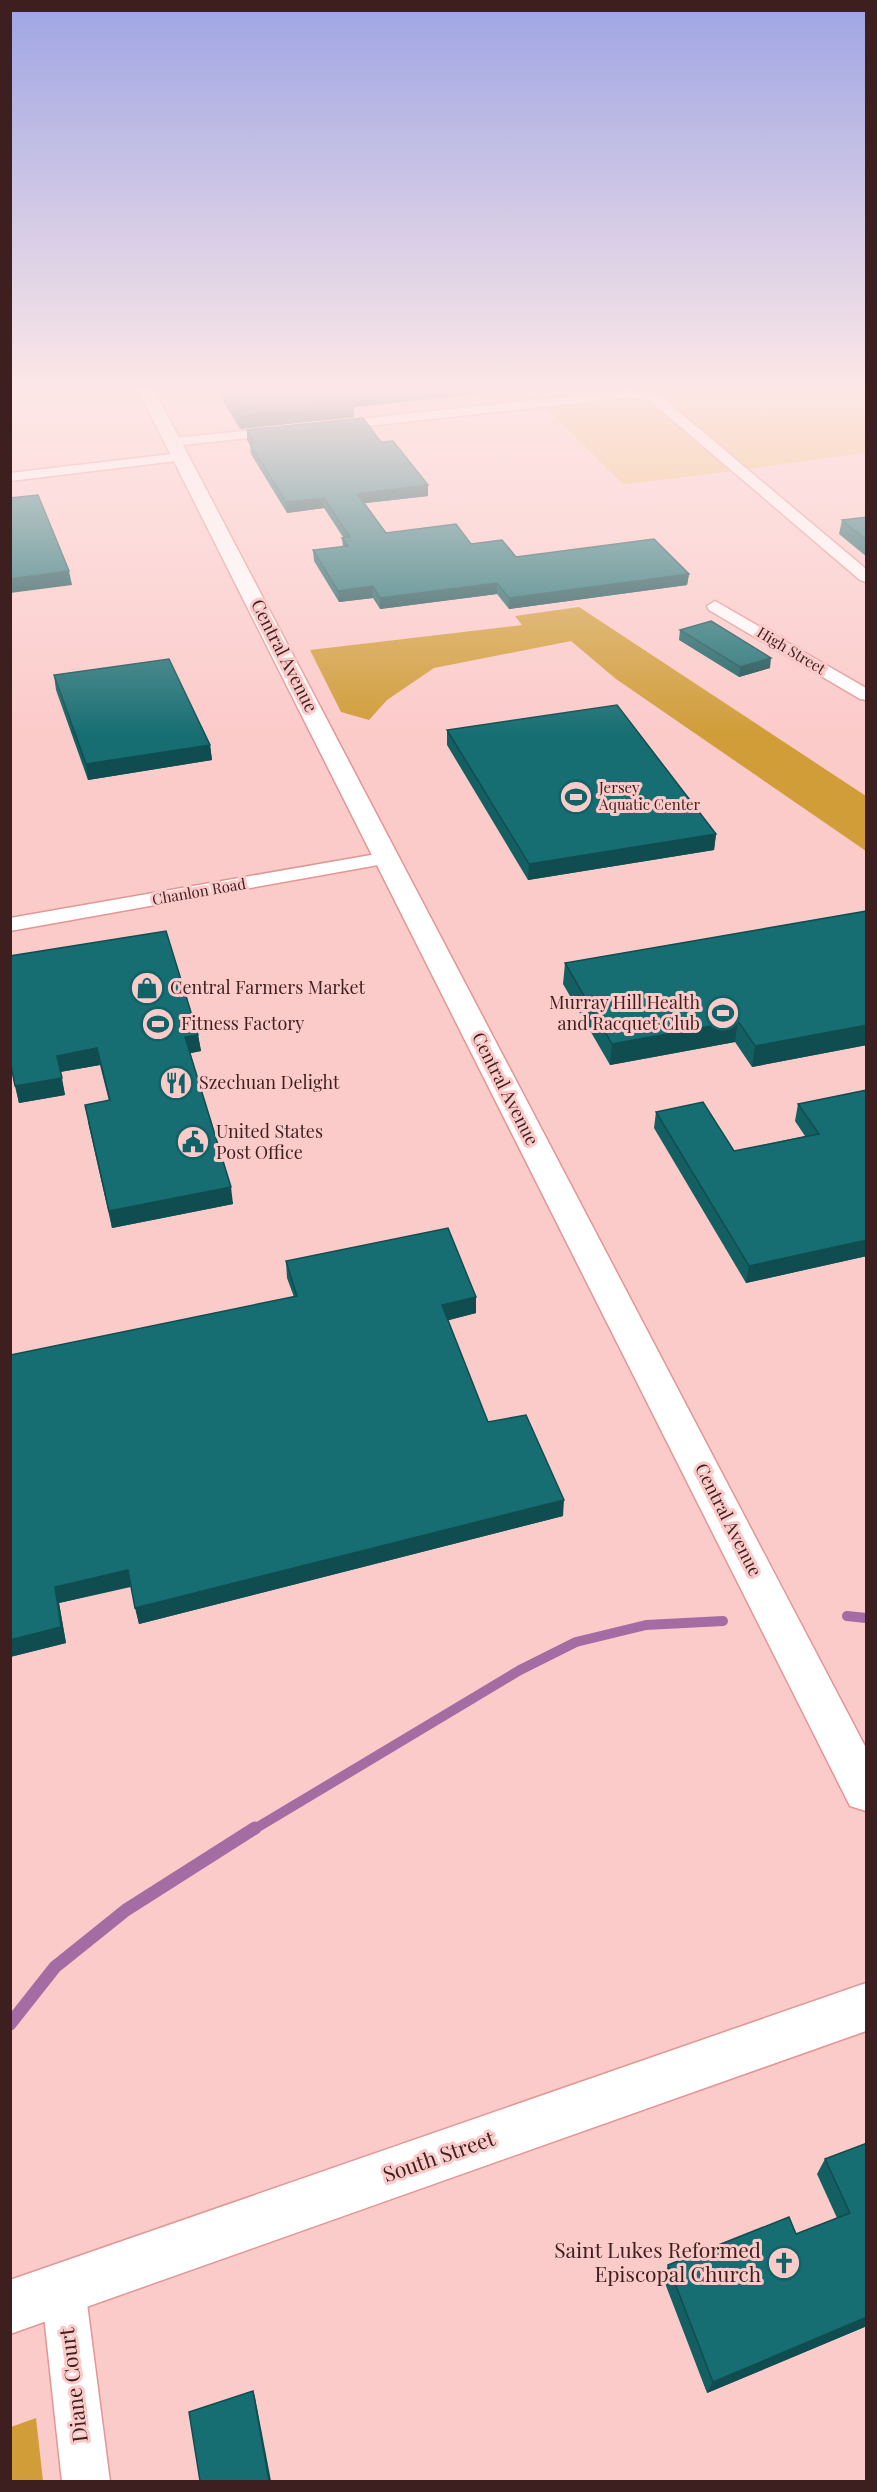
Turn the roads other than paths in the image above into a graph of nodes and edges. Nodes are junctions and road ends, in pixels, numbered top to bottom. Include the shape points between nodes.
1 (204, 502) edge
2 (778, 502) edge
3 (867, 577) edge
4 (715, 606) dead end
5 (867, 695) edge
6 (388, 858) junction
7 (10, 925) edge
8 (867, 1791) edge
9 (867, 2007) edge
10 (63, 2288) junction
11 (10, 2307) edge
12 (86, 2481) edge

1 - 6 street, Central Avenue
2 - 3 street
4 - 5 street, High Street
6 - 7 street, Chanlon Road
6 - 8 street, Central Avenue
9 - 10 street, South Street
10 - 11 street, South Street
10 - 12 street, Diane Court

